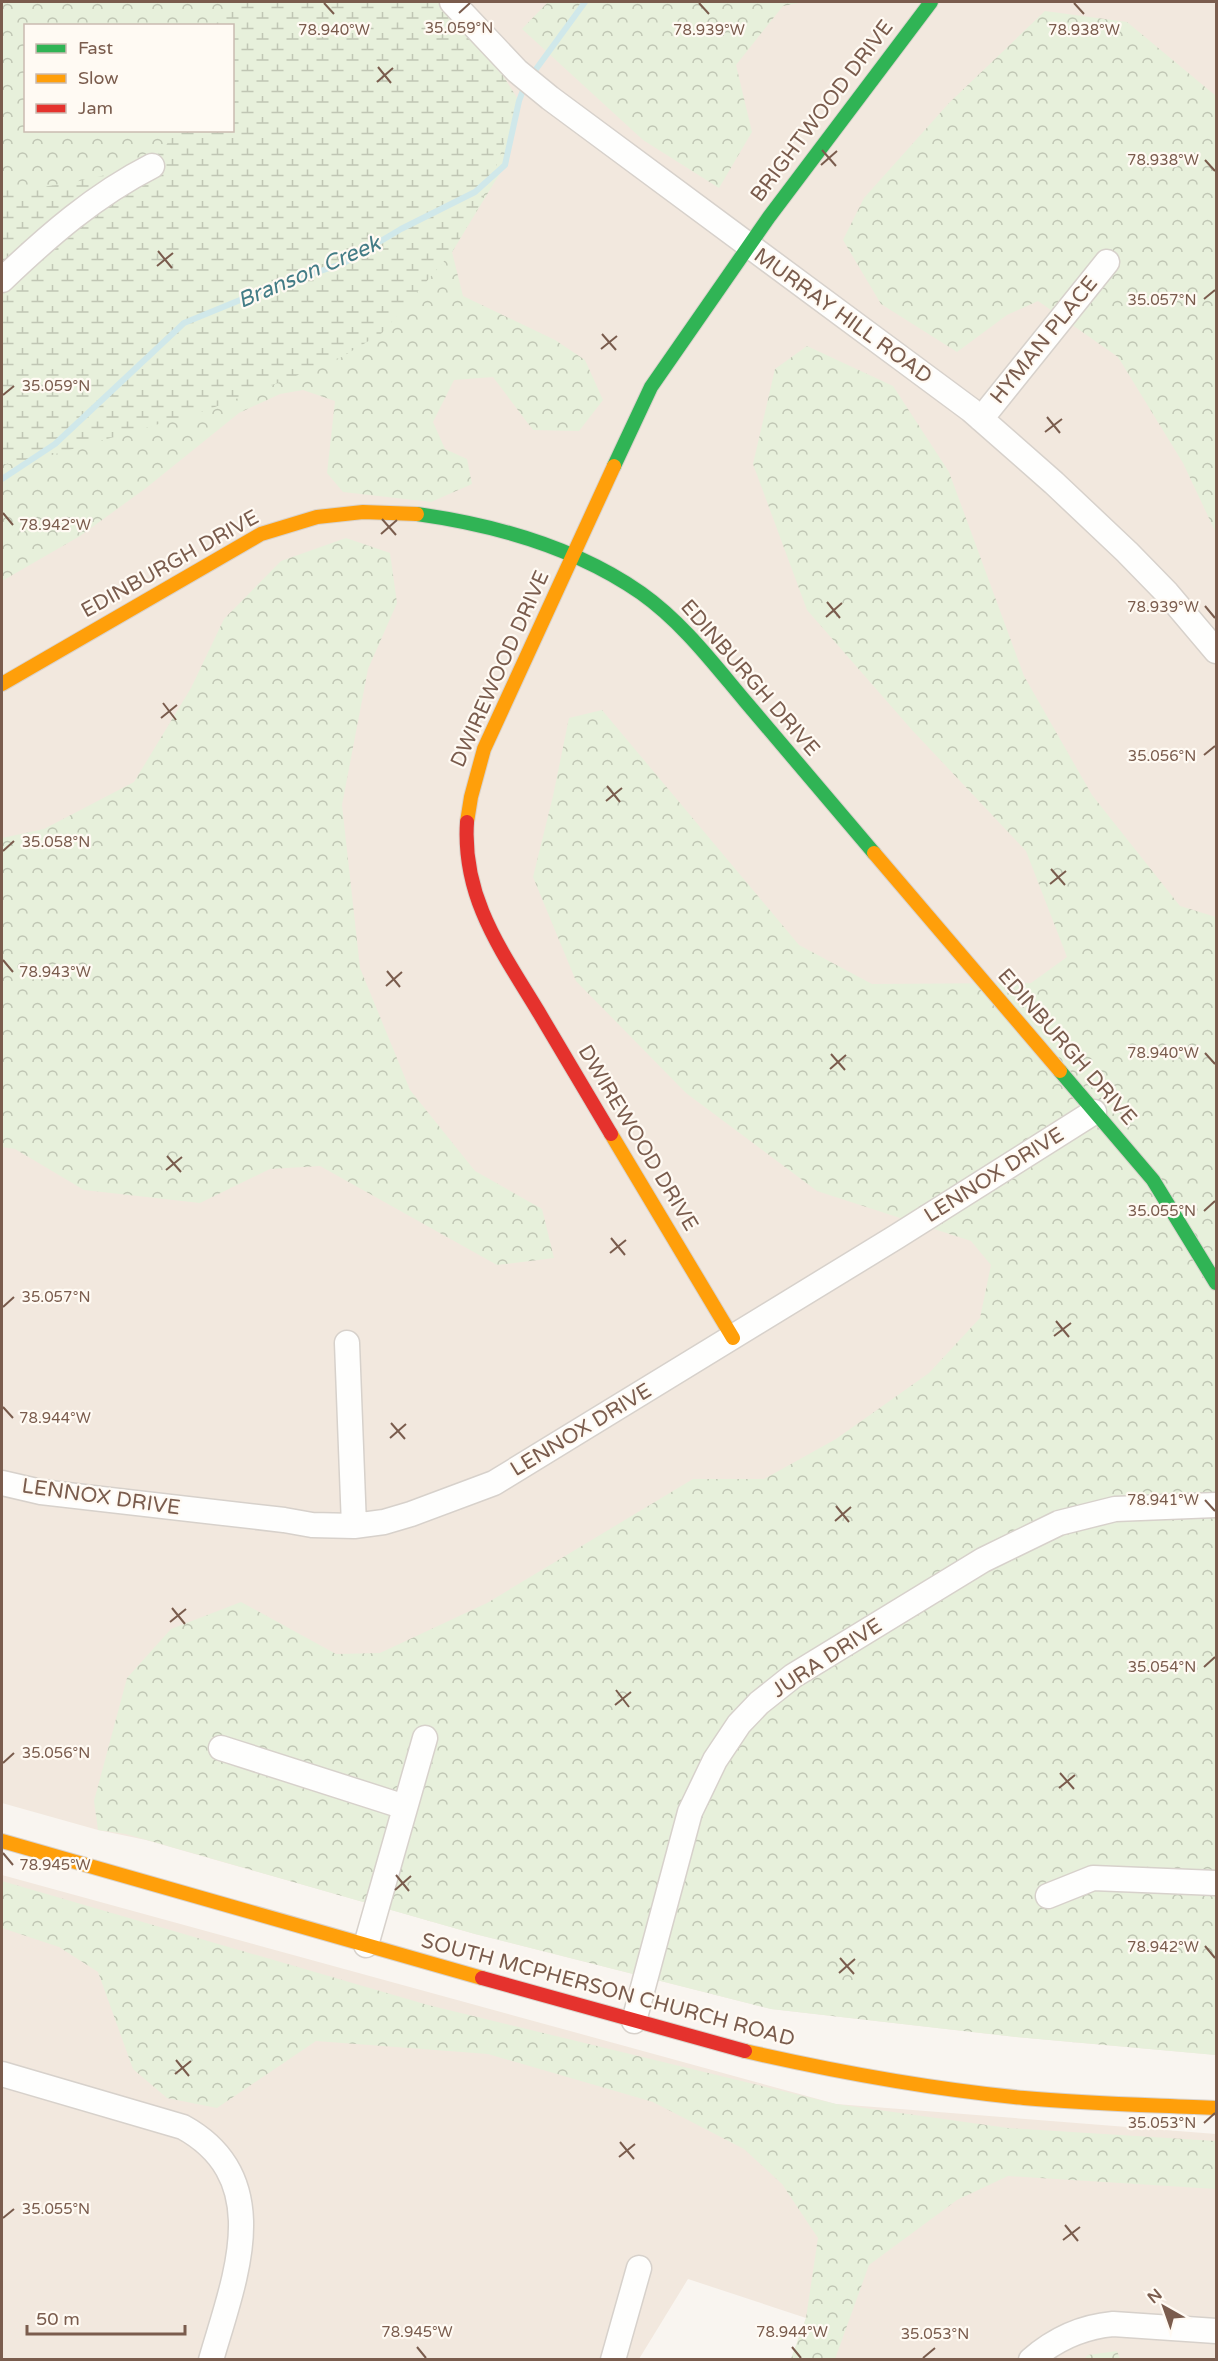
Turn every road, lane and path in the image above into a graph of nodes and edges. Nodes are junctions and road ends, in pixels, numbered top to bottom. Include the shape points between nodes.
1 (452, 2) edge
2 (931, 2) edge
3 (152, 166) dead end
4 (749, 246) junction
5 (1107, 262) dead end
6 (2, 280) edge
7 (981, 419) junction
8 (573, 555) junction
9 (1216, 651) edge
10 (2, 684) edge
11 (1095, 1112) junction
12 (1216, 1283) edge
13 (733, 1338) junction
14 (347, 1343) dead end
15 (2, 1483) edge
16 (1216, 1504) edge
17 (354, 1526) junction
18 (424, 1738) dead end
19 (221, 1748) dead end
20 (405, 1807) junction
21 (2, 1841) edge
22 (1216, 1883) edge
23 (1048, 1896) dead end
24 (366, 1945) junction
25 (634, 2021) junction
26 (2, 2074) edge
27 (1216, 2108) edge
28 (639, 2268) dead end
29 (1216, 2331) edge
30 (211, 2360) edge
31 (613, 2360) edge
32 (1031, 2360) edge

1 - 4 street, MURRAY HILL ROAD via 524,77
2 - 4 street, BRIGHTWOOD DRIVE
3 - 6 street via 90,203
4 - 7 street, MURRAY HILL ROAD
4 - 8 street, DWIREWOOD DRIVE via 651,387
5 - 7 street, HYMAN PLACE
7 - 9 street, MURRAY HILL ROAD via 1127,552
8 - 10 street, EDINBURGH DRIVE via 514,533 415,513 372,511 315,517 274,529 235,547
8 - 11 street, EDINBURGH DRIVE via 636,589 690,636
8 - 13 street, DWIREWOOD DRIVE via 484,748 471,789 465,832 468,875 489,929
11 - 12 street, EDINBURGH DRIVE via 1153,1180
11 - 13 street, LENNOX DRIVE
13 - 17 street, LENNOX DRIVE via 494,1483 411,1514
14 - 17 street
15 - 17 street, LENNOX DRIVE via 41,1492 312,1525
16 - 25 street, JURA DRIVE via 1115,1509 1059,1523 982,1560 792,1676 759,1703 715,1760 690,1812
18 - 20 street
19 - 20 street
20 - 24 street
21 - 24 street, SOUTH MCPHERSON CHURCH ROAD
22 - 23 street via 1093,1878
24 - 25 street, SOUTH MCPHERSON CHURCH ROAD
25 - 27 street, SOUTH MCPHERSON CHURCH ROAD via 728,2048 900,2083 1001,2096
26 - 30 street via 183,2127 196,2134 222,2162 240,2199 242,2240
28 - 31 street
29 - 32 street via 1098,2325 1071,2333

